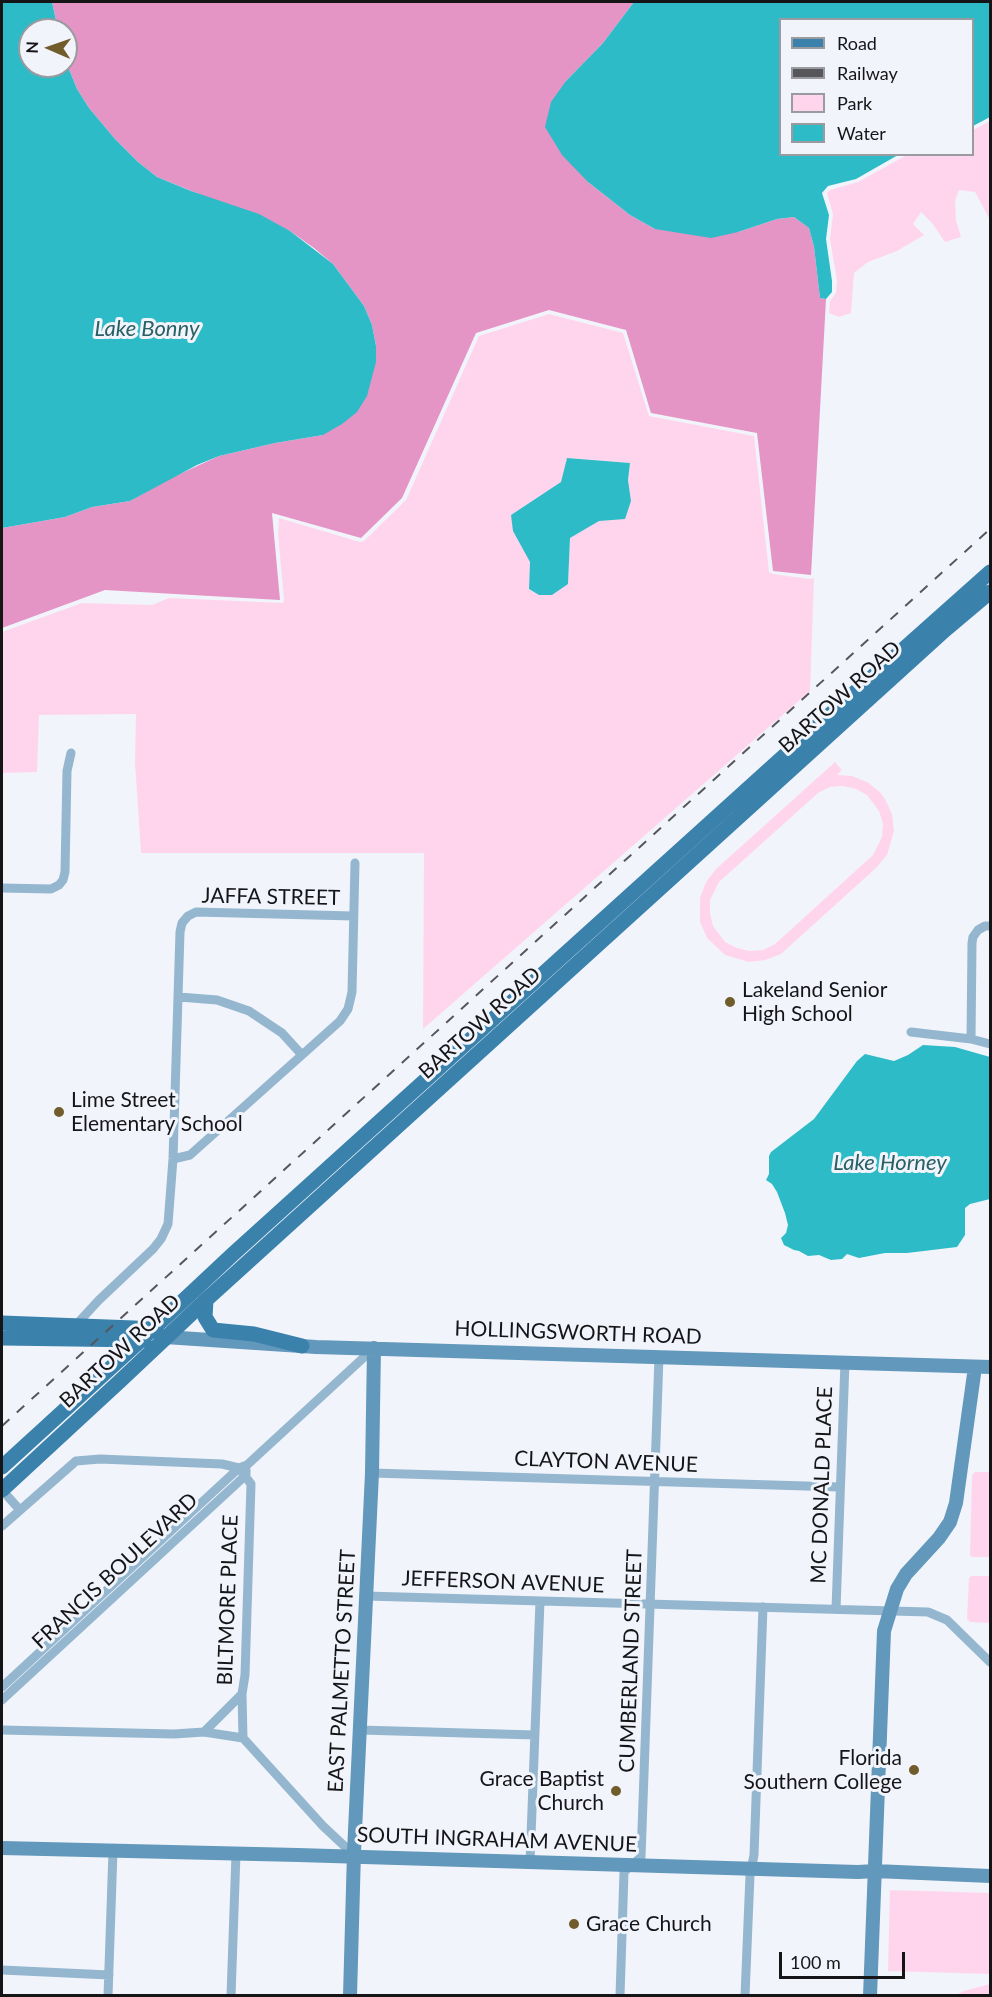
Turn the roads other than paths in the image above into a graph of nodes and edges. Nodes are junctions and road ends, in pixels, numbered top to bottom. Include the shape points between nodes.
1 (990, 572) edge
2 (990, 592) edge
3 (70, 753) dead end
4 (355, 863) dead end
5 (2, 888) edge
6 (353, 916) junction
7 (990, 926) edge
8 (583, 947) junction
9 (178, 997) junction
10 (911, 1032) dead end
11 (971, 1039) junction
12 (990, 1044) edge
13 (302, 1055) junction
14 (173, 1159) junction
15 (206, 1299) junction
16 (2, 1323) edge
17 (76, 1325) junction
18 (152, 1329) junction
19 (165, 1337) junction
20 (2, 1338) edge
21 (63, 1339) junction
22 (140, 1341) junction
23 (302, 1346) junction
24 (375, 1348) junction
25 (659, 1357) junction
26 (845, 1362) junction
27 (975, 1367) junction
28 (990, 1367) edge
29 (2, 1467) edge
30 (244, 1469) junction
31 (372, 1473) junction
32 (655, 1482) junction
33 (839, 1487) junction
34 (2, 1490) edge
35 (19, 1509) junction
36 (2, 1526) edge
37 (366, 1596) junction
38 (540, 1601) junction
39 (651, 1604) junction
40 (763, 1607) junction
41 (836, 1608) junction
42 (890, 1610) junction
43 (61, 1639) junction
44 (990, 1662) edge
45 (2, 1687) edge
46 (242, 1695) junction
47 (2, 1700) edge
48 (2, 1730) edge
49 (360, 1730) junction
50 (204, 1732) junction
51 (535, 1735) junction
52 (243, 1738) junction
53 (2, 1848) edge
54 (113, 1851) junction
55 (236, 1854) junction
56 (356, 1857) junction
57 (530, 1862) junction
58 (633, 1865) junction
59 (752, 1869) junction
60 (875, 1871) junction
61 (990, 1876) edge
62 (2, 1970) edge
63 (109, 1975) junction
64 (108, 1995) edge
65 (231, 1995) edge
66 (350, 1995) edge
67 (620, 1995) edge
68 (745, 1995) edge
69 (870, 1995) edge

1 - 8 main road, BARTOW ROAD
2 - 8 main road, BARTOW ROAD
3 - 5 street via 63,880 47,889
4 - 6 street
6 - 9 street, JAFFA STREET via 196,912 188,916 180,932
6 - 13 street via 352,992 348,1009
7 - 11 street via 978,930 973,937
8 - 15 main road, BARTOW ROAD
8 - 18 main road, BARTOW ROAD
9 - 13 street via 217,1000 249,1011 282,1033
9 - 14 street, JAFFA STREET
10 - 11 street
11 - 12 street
13 - 14 street via 190,1155
14 - 17 street, JAFFA STREET via 171,1209 161,1239
15 - 19 main road, BARTOW ROAD
15 - 23 main road via 205,1317 213,1330 254,1334
16 - 17 main road
17 - 18 main road
17 - 21 street, JAFFA STREET
18 - 19 main road
18 - 22 main road, BARTOW ROAD
19 - 22 main road
19 - 23 street, HOLLINGSWORTH ROAD
19 - 34 main road, BARTOW ROAD
20 - 21 main road
21 - 22 main road
22 - 29 main road, BARTOW ROAD
23 - 24 street, HOLLINGSWORTH ROAD
24 - 25 street, HOLLINGSWORTH ROAD
24 - 30 street, FRANCIS BOULEVARD
24 - 31 street, EAST PALMETTO STREET
25 - 26 street, HOLLINGSWORTH ROAD
25 - 32 street, CUMBERLAND STREET
26 - 27 street, HOLLINGSWORTH ROAD
26 - 33 street, MC DONALD PLACE
27 - 28 street, HOLLINGSWORTH ROAD
27 - 42 street via 950,1522 906,1574
30 - 35 street via 222,1464 78,1460
30 - 43 street, FRANCIS BOULEVARD
30 - 46 street, BILTMORE PLACE via 251,1484 246,1675
31 - 32 street, CLAYTON AVENUE
31 - 37 street, EAST PALMETTO STREET
32 - 33 street, CLAYTON AVENUE
32 - 39 street, CUMBERLAND STREET
33 - 41 street, MC DONALD PLACE
34 - 35 street
35 - 36 street
37 - 38 street, JEFFERSON AVENUE
37 - 49 street, EAST PALMETTO STREET
38 - 39 street, JEFFERSON AVENUE
38 - 51 street
39 - 40 street, JEFFERSON AVENUE
39 - 58 street, CUMBERLAND STREET via 641,1857
40 - 41 street, JEFFERSON AVENUE
40 - 59 street
41 - 42 street, JEFFERSON AVENUE
42 - 44 street, JEFFERSON AVENUE via 937,1614
42 - 60 street via 884,1631
43 - 45 street, FRANCIS BOULEVARD
43 - 47 street, FRANCIS BOULEVARD
46 - 50 street
46 - 52 street, BILTMORE PLACE
48 - 50 street
49 - 51 street
49 - 56 street, EAST PALMETTO STREET
50 - 52 street
51 - 57 street
52 - 56 street
53 - 54 street, SOUTH INGRAHAM AVENUE
54 - 55 street, SOUTH INGRAHAM AVENUE
54 - 63 street
55 - 56 street, SOUTH INGRAHAM AVENUE
55 - 65 street
56 - 57 street, SOUTH INGRAHAM AVENUE
56 - 66 street, EAST PALMETTO STREET
57 - 58 street, SOUTH INGRAHAM AVENUE
58 - 59 street, SOUTH INGRAHAM AVENUE
58 - 67 street, CUMBERLAND STREET via 624,1872
59 - 60 street, SOUTH INGRAHAM AVENUE
59 - 68 street
60 - 61 street, SOUTH INGRAHAM AVENUE
60 - 69 street
62 - 63 street
63 - 64 street

